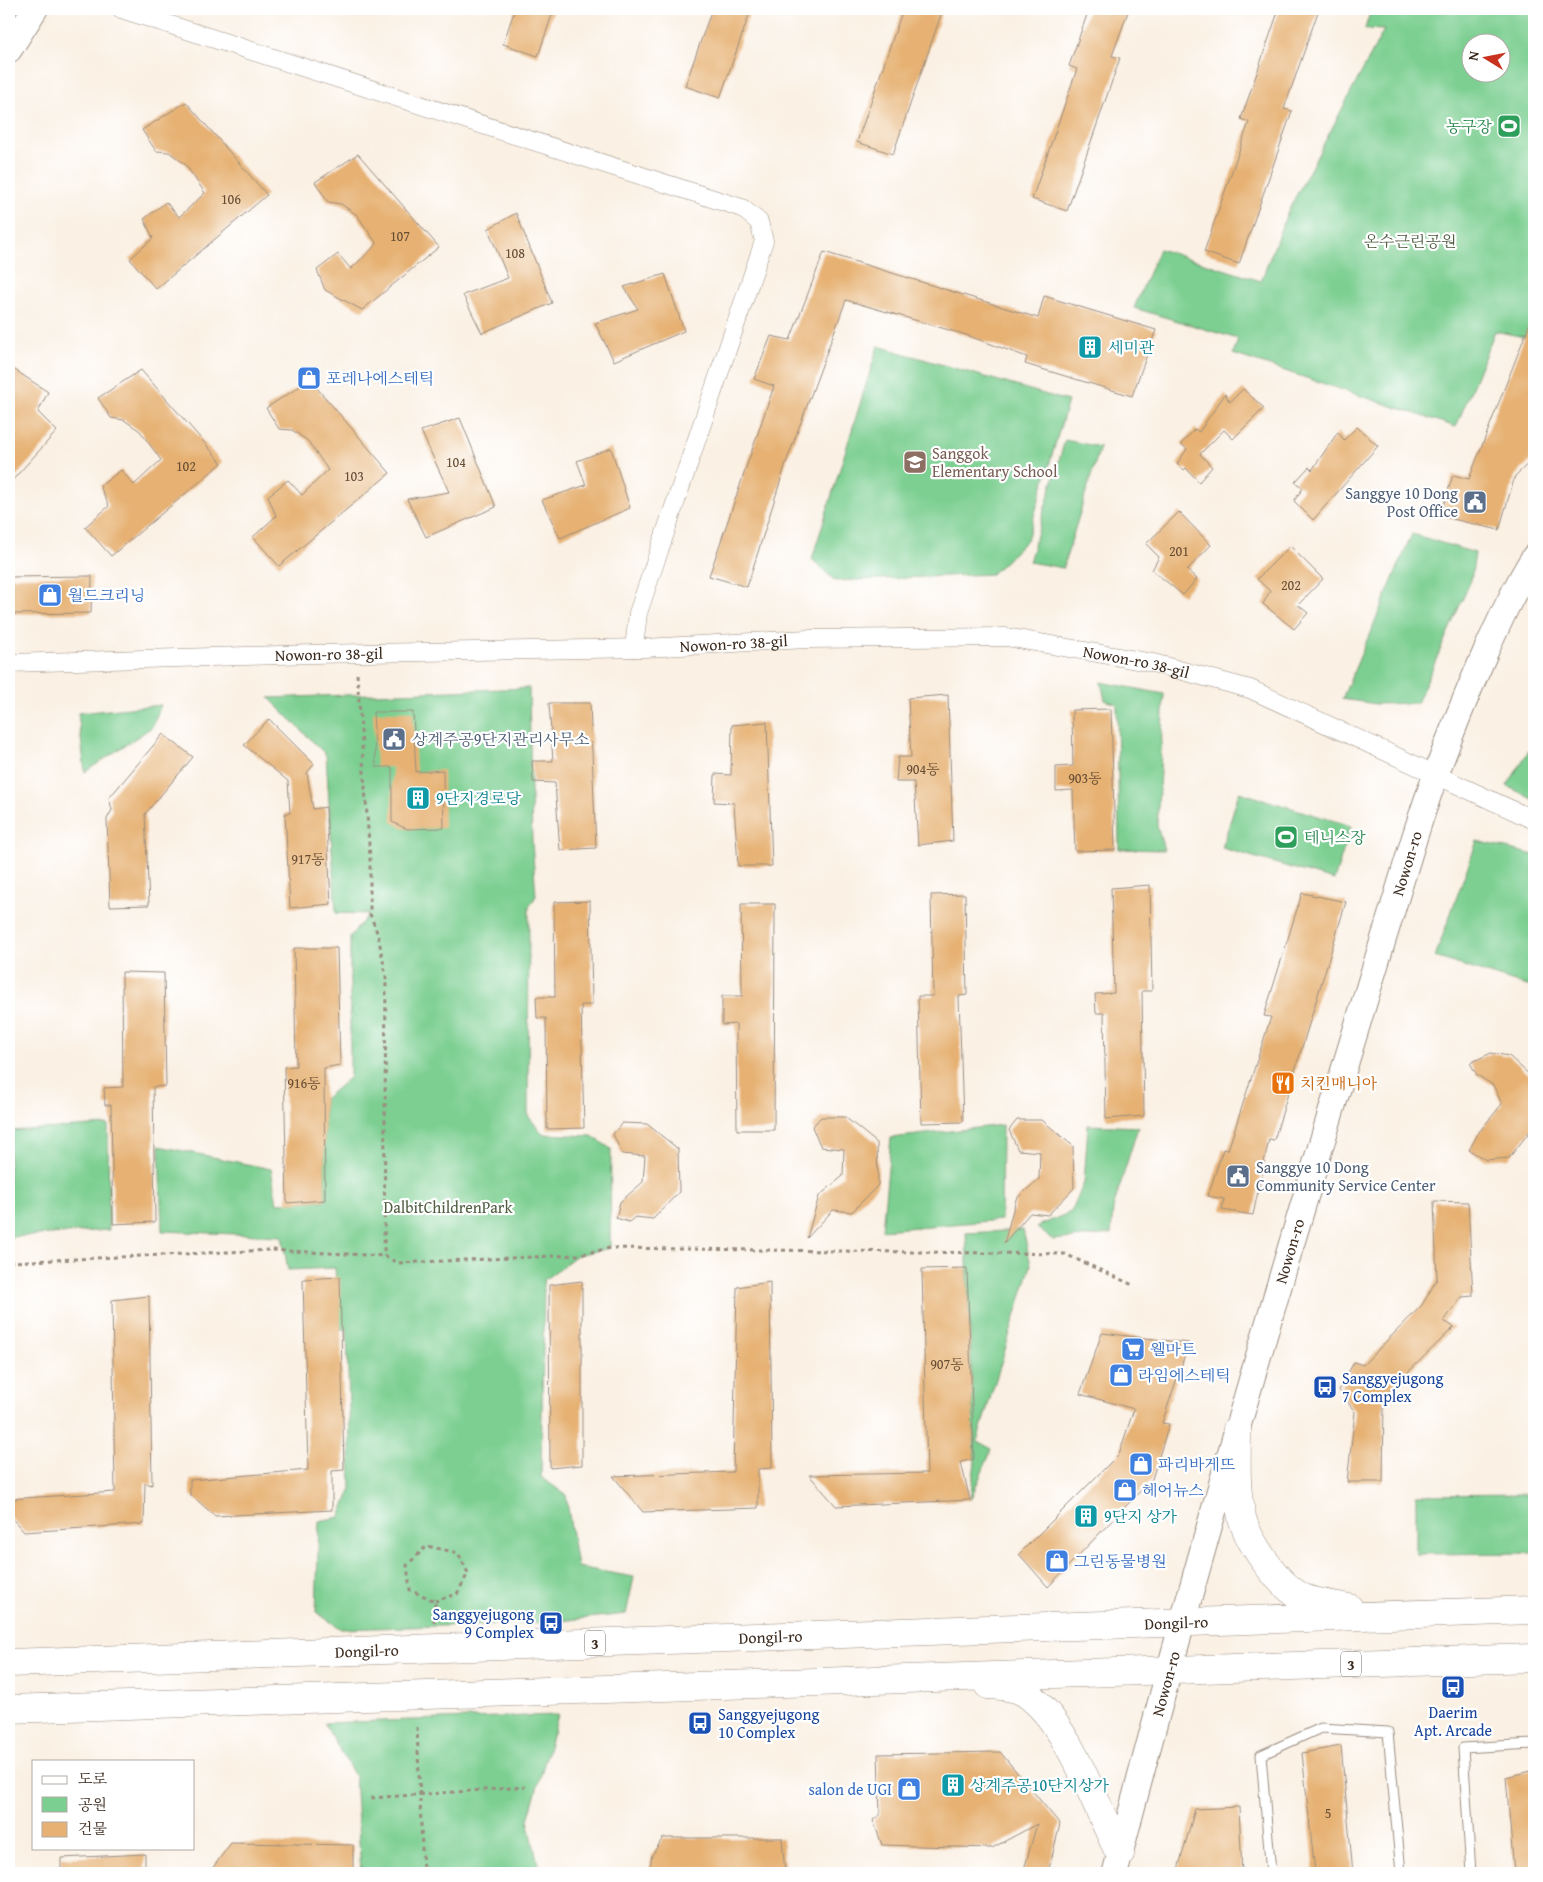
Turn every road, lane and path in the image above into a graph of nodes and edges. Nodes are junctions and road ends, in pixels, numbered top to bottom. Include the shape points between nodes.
1 (35, 9) edge
2 (121, 9) edge
3 (9, 50) edge
4 (1534, 557) edge
5 (634, 648) junction
6 (357, 653) junction
7 (9, 664) edge
8 (1435, 774) junction
9 (1534, 820) edge
10 (384, 1256) junction
11 (9, 1262) edge
12 (1135, 1286) dead end
13 (1237, 1429) junction
14 (435, 1601) junction
15 (1534, 1610) edge
16 (1382, 1616) junction
17 (1182, 1621) junction
18 (434, 1626) dead end
19 (1534, 1658) edge
20 (9, 1663) edge
21 (1168, 1670) junction
22 (912, 1677) junction
23 (9, 1709) edge
24 (417, 1728) dead end
25 (1534, 1744) edge
26 (525, 1787) dead end
27 (419, 1793) junction
28 (371, 1798) dead end
29 (1117, 1863) edge
30 (423, 1873) edge
31 (1271, 1873) edge
32 (1401, 1873) edge
33 (1471, 1873) edge

1 - 3 main road
2 - 5 street via 742,208 759,222 764,241 638,613
4 - 8 main road, Nowon-ro via 1458,714
5 - 6 street, Nowon-ro 38-gil
5 - 8 street, Nowon-ro 38-gil via 806,639 1006,637 1153,663 1250,689
6 - 7 street, Nowon-ro 38-gil
6 - 10 path via 370,858 370,914 386,976
8 - 9 street, Nowon-ro 38-gil
8 - 13 main road, Nowon-ro via 1276,1291
10 - 11 path via 271,1250
10 - 12 path via 398,1263 577,1255 610,1248 1065,1254
13 - 16 main road via 1237,1490 1241,1516 1272,1572 1303,1598
13 - 17 main road, Nowon-ro
14 - 14 path via 410,1590 407,1565 427,1546 458,1553 468,1574 456,1594
14 - 18 path
15 - 16 main road, Dongil-ro / 3
16 - 17 main road, Dongil-ro / 3 via 1244,1622
17 - 20 main road, Dongil-ro / 3
17 - 21 main road, Nowon-ro
19 - 21 main road, 3
21 - 22 main road, 3
21 - 29 main road, Nowon-ro
22 - 23 main road, 3
22 - 29 main road via 1011,1687 1033,1700 1062,1738
24 - 27 path
25 - 33 lane via 1463,1748
26 - 27 path
27 - 28 path
27 - 30 path
31 - 32 lane via 1261,1755 1321,1728 1388,1732

